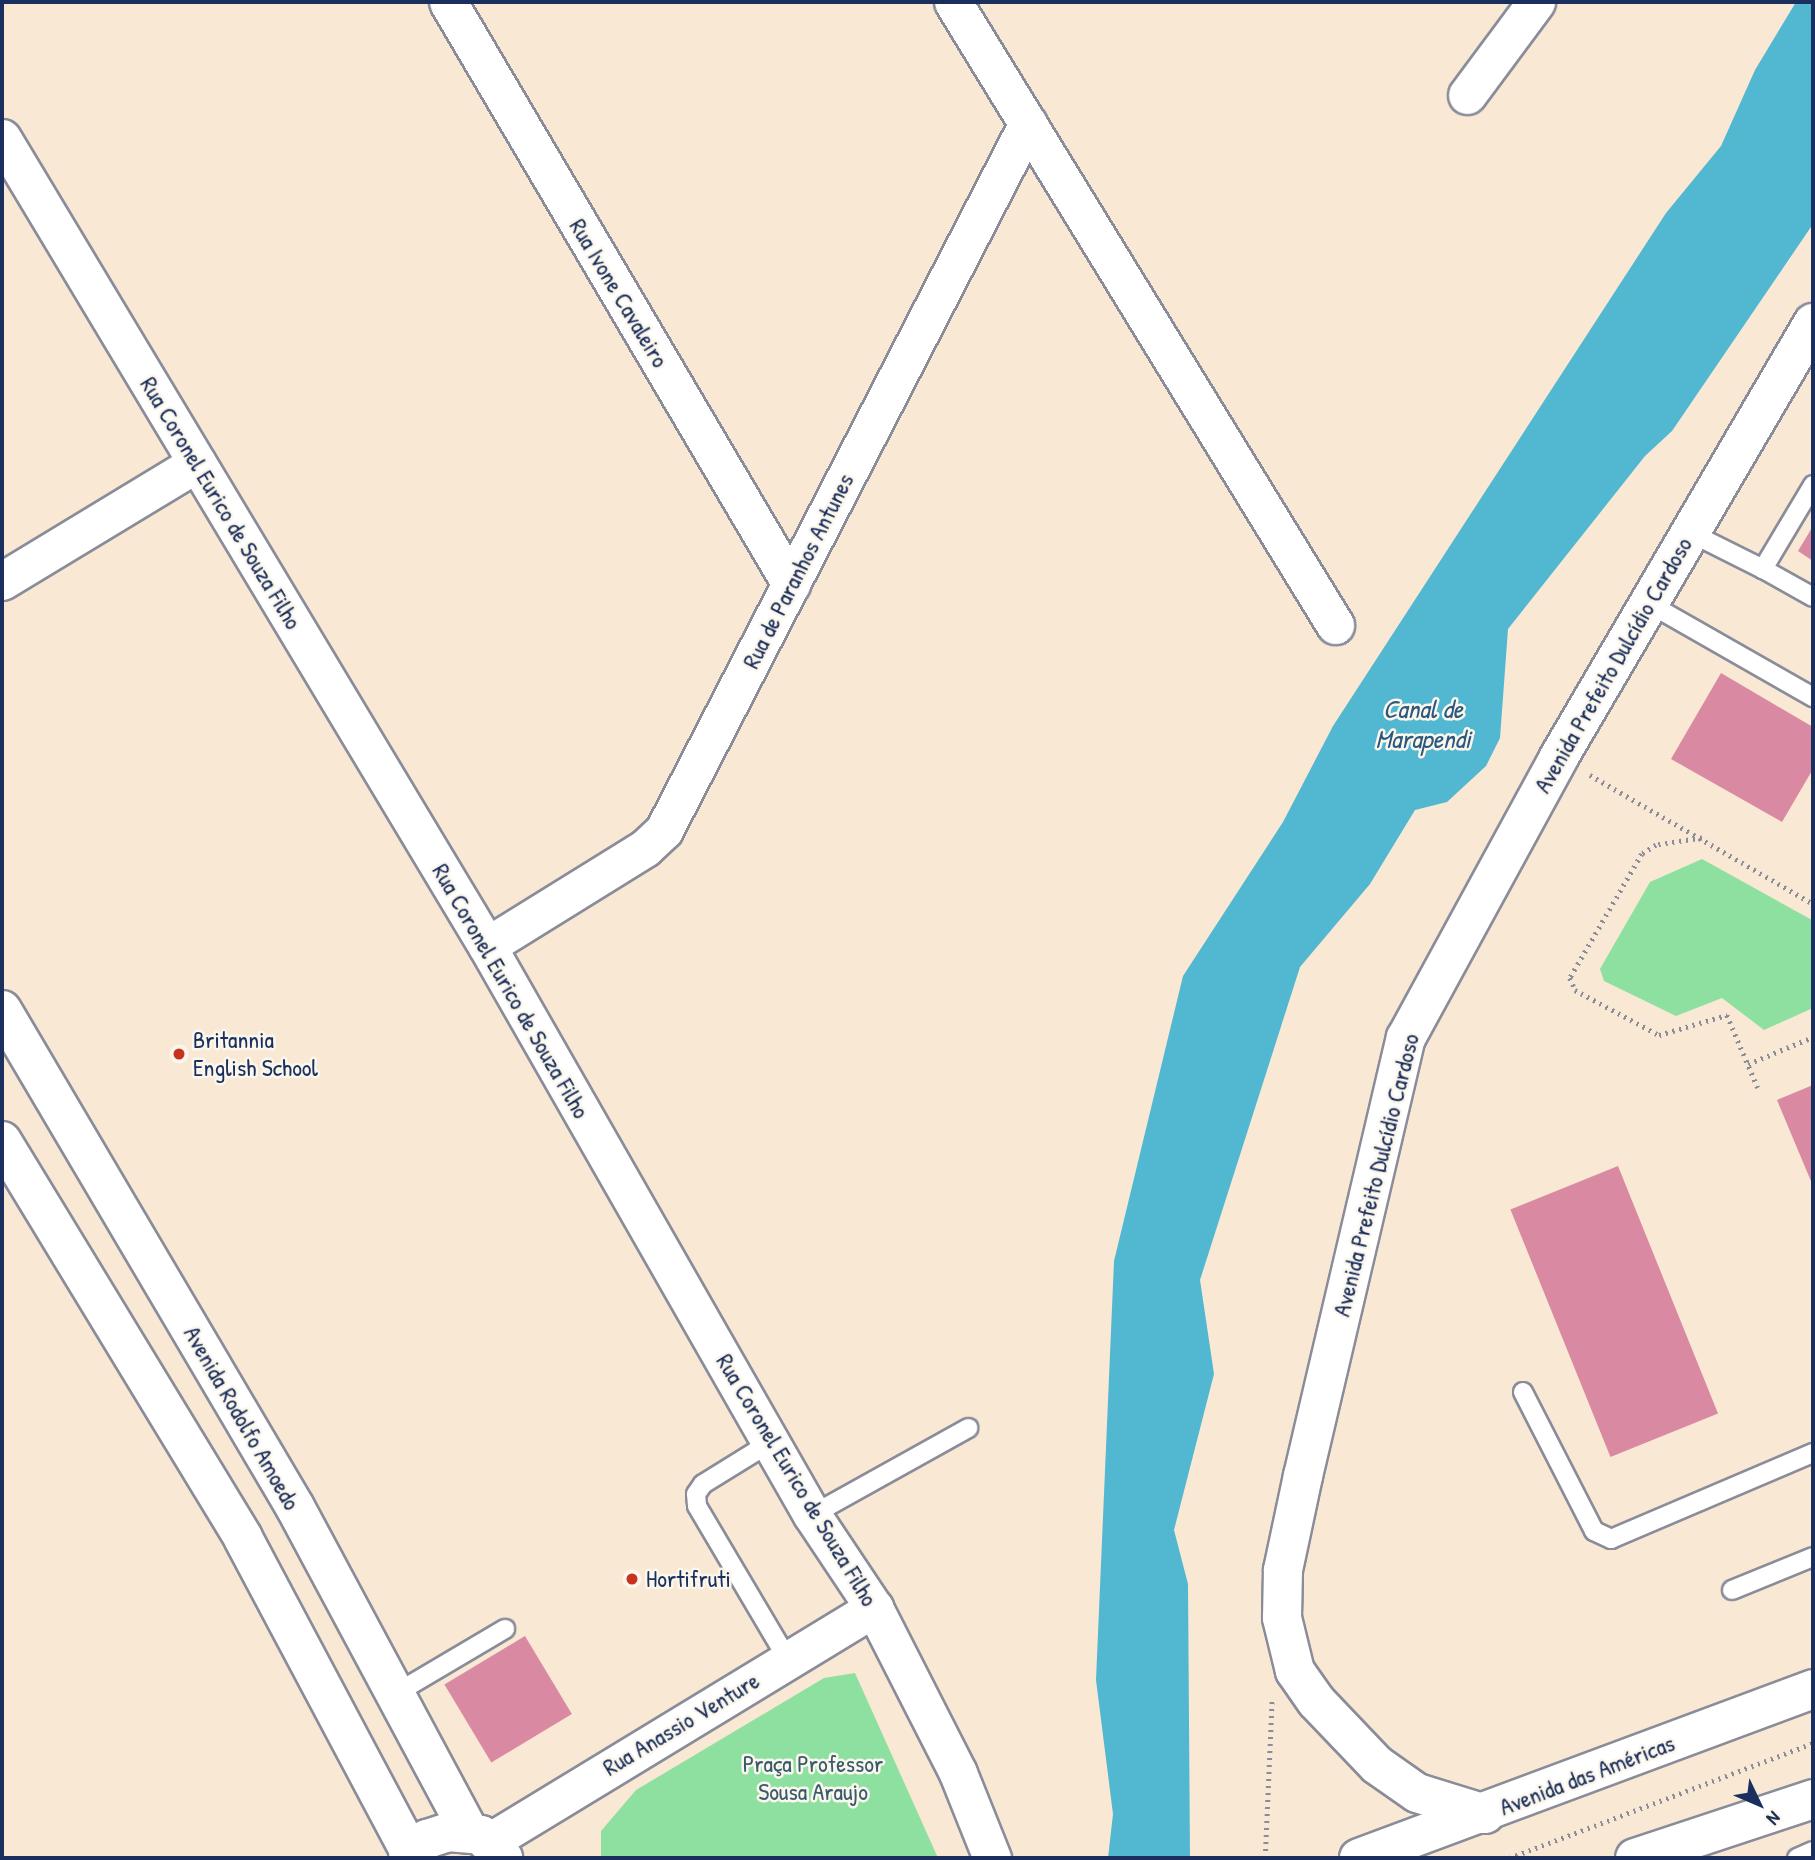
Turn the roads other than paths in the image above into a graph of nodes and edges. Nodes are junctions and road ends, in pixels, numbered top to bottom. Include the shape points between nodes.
1 (448, 2) edge
2 (953, 2) edge
3 (1536, 2) edge
4 (1467, 95) dead end
5 (1028, 123) junction
6 (2, 138) edge
7 (1807, 346) edge
8 (197, 463) junction
9 (1813, 485) edge
10 (1689, 532) junction
11 (1763, 569) junction
12 (2, 580) edge
13 (791, 584) junction
14 (1813, 597) edge
15 (1648, 603) junction
16 (1335, 625) dead end
17 (1813, 697) edge
18 (487, 946) junction
19 (2, 1010) edge
20 (2, 1141) edge
21 (1524, 1392) dead end
22 (968, 1428) dead end
23 (771, 1442) junction
24 (1813, 1453) edge
25 (295, 1507) junction
26 (812, 1515) junction
27 (243, 1538) junction
28 (1813, 1557) edge
29 (1732, 1590) dead end
30 (874, 1608) junction
31 (505, 1629) dead end
32 (788, 1660) junction
33 (1813, 1689) edge
34 (395, 1693) junction
35 (1813, 1799) edge
36 (1485, 1814) junction
37 (487, 1844) edge
38 (1813, 1851) edge
39 (410, 1856) edge
40 (992, 1858) edge
41 (1359, 1858) edge
42 (1635, 1858) edge
43 (1797, 1858) edge

1 - 13 street, Rua Ivone Cavaleiro
2 - 5 street
3 - 4 street
5 - 13 street, Rua de Paranhos Antunes
5 - 16 street
6 - 8 street, Rua Coronel Eurico de Souza Filho
7 - 10 main road, Avenida Prefeito Dulcídio Cardoso
8 - 12 street
8 - 18 street, Rua Coronel Eurico de Souza Filho
9 - 11 lane
10 - 11 lane
10 - 15 main road, Avenida Prefeito Dulcídio Cardoso
11 - 14 lane
13 - 18 street, Rua de Paranhos Antunes via 664,830 645,848
15 - 17 lane
15 - 36 main road, Avenida Prefeito Dulcídio Cardoso via 1406,1038 1283,1570 1286,1639 1301,1679 1377,1765 1417,1793
18 - 23 street, Rua Coronel Eurico de Souza Filho
19 - 25 main road, Avenida Rodolfo Amoedo
20 - 27 main road
21 - 24 lane via 1594,1531 1611,1539
22 - 26 lane
23 - 26 street, Rua Coronel Eurico de Souza Filho
23 - 32 lane via 703,1484 696,1494 697,1506
25 - 27 main road
25 - 34 main road, Avenida Rodolfo Amoedo
26 - 30 street, Rua Coronel Eurico de Souza Filho
27 - 39 main road
28 - 29 lane
30 - 32 street, Rua Anassio Venture
30 - 40 street, Rua Coronel Eurico de Souza Filho via 958,1773
31 - 34 lane
32 - 37 street, Rua Anassio Venture
33 - 36 main road, Avenida das Américas
34 - 37 main road, Avenida Rodolfo Amoedo
35 - 42 main road
36 - 41 main road, Avenida das Américas
37 - 39 main road via 447,1832 427,1839
38 - 43 lane

